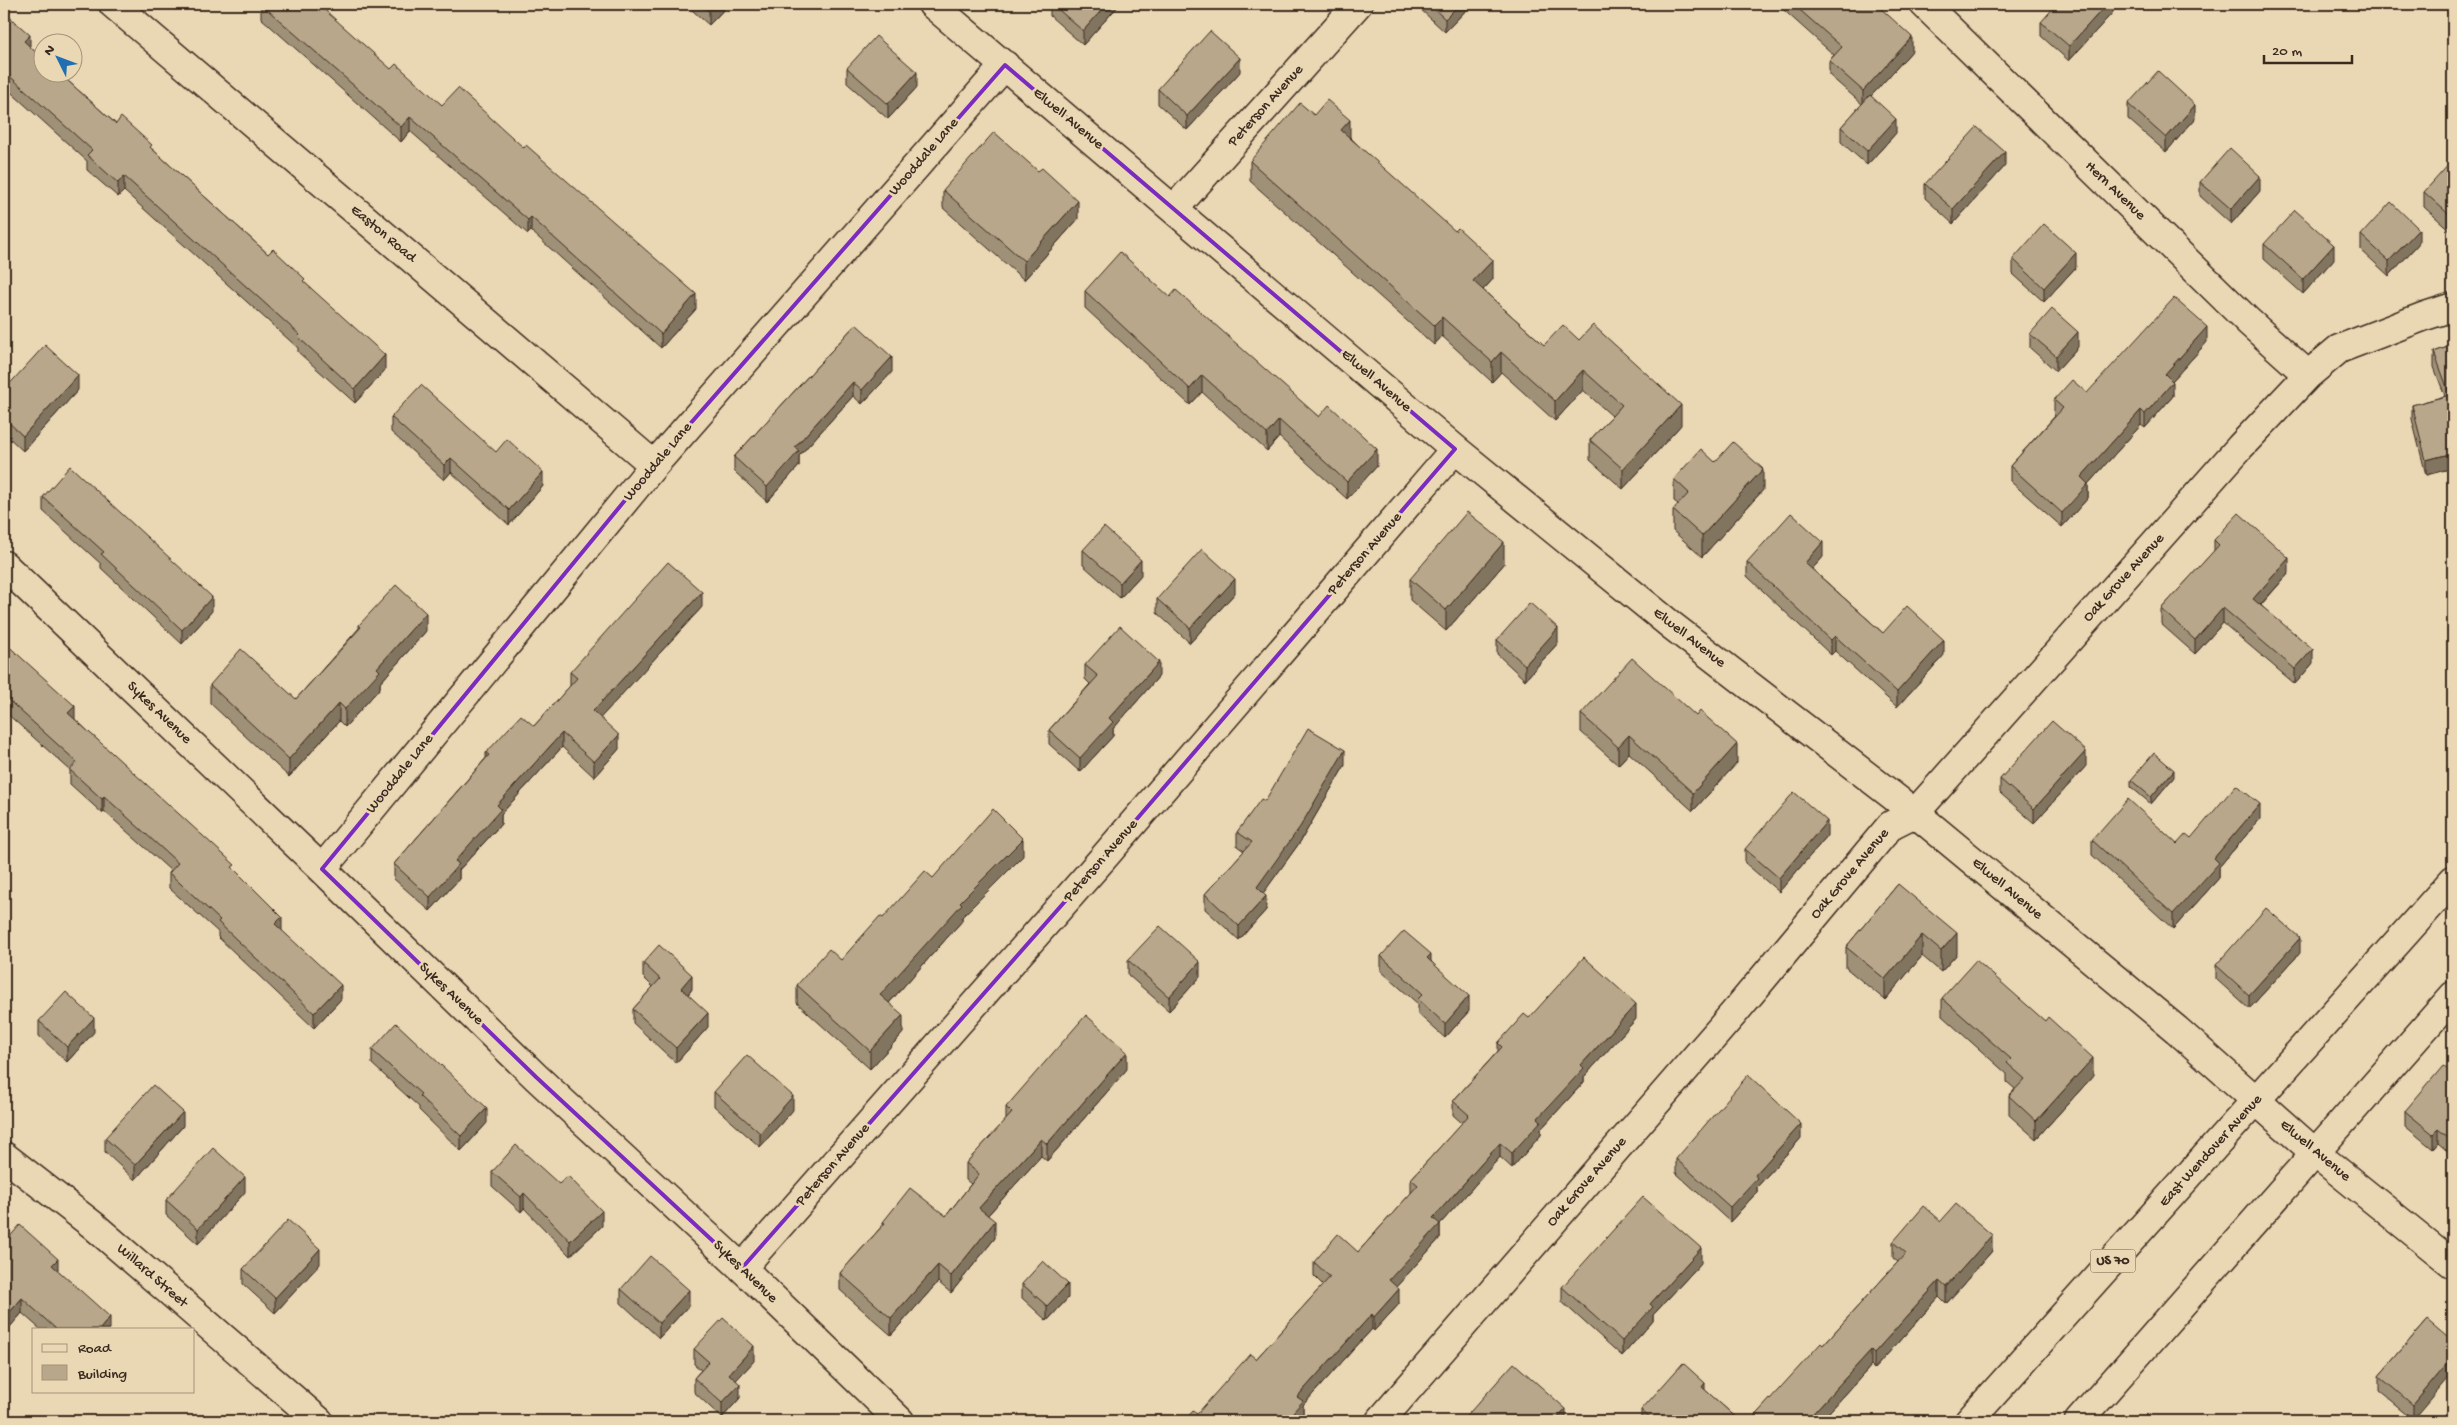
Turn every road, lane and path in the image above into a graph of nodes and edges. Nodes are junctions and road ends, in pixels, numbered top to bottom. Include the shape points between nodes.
1 (113, 4) edge
2 (932, 4) edge
3 (1358, 4) edge
4 (1924, 4) edge
5 (1005, 65) junction
6 (1174, 209) junction
7 (2453, 307) edge
8 (2308, 375) junction
9 (1455, 449) junction
10 (654, 465) junction
11 (4, 565) edge
12 (1916, 813) junction
13 (322, 869) junction
14 (2451, 882) edge
15 (2453, 996) edge
16 (2256, 1100) junction
17 (2314, 1152) junction
18 (4, 1156) edge
19 (2453, 1264) edge
20 (742, 1268) junction
21 (319, 1421) edge
22 (900, 1421) edge
23 (1380, 1421) edge
24 (1969, 1421) edge
25 (2079, 1421) edge

1 - 10 main road, Easton Road
2 - 5 main road, Elwell Avenue
3 - 6 main road, Peterson Avenue
4 - 8 main road, Hern Avenue via 2249,322
5 - 6 main road, Elwell Avenue
5 - 10 main road, Wooddale Lane
6 - 9 main road, Elwell Avenue
7 - 8 main road, Oak Grove Avenue via 2339,349
8 - 12 main road, Oak Grove Avenue via 2240,447
9 - 12 main road, Elwell Avenue via 1671,625
9 - 20 main road, Peterson Avenue via 1105,856
10 - 13 main road, Wooddale Lane
11 - 13 main road, Sykes Avenue
12 - 16 main road, Elwell Avenue via 2177,1030
12 - 23 main road, Oak Grove Avenue via 1891,825 1734,1013
13 - 20 main road, Sykes Avenue via 536,1077
14 - 16 main road, East Wendover Avenue / US 70
15 - 17 main road
16 - 17 main road, Elwell Avenue
16 - 24 main road, East Wendover Avenue / US 70
17 - 19 main road, Elwell Avenue
17 - 25 main road
18 - 21 main road, Willard Street via 94,1226
20 - 22 main road, Sykes Avenue

